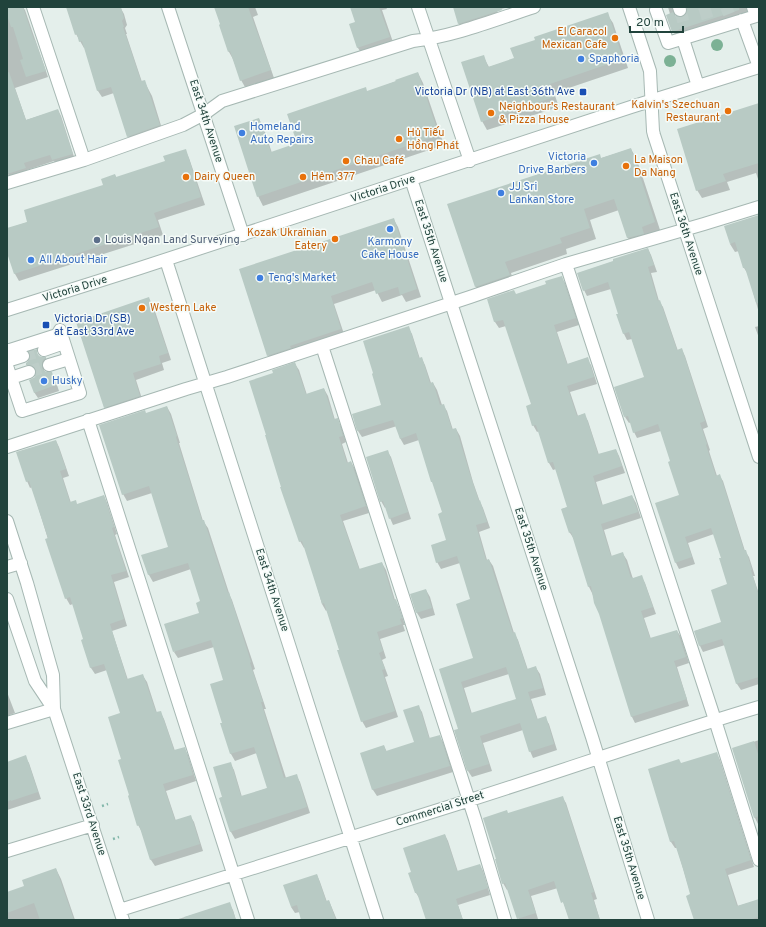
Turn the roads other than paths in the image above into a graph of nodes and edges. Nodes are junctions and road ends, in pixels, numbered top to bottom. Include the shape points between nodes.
1 (33, 7) edge
2 (168, 7) edge
3 (418, 7) edge
4 (534, 7) edge
5 (629, 7) edge
6 (753, 7) edge
7 (658, 9) edge
8 (734, 19) junction
9 (685, 34) junction
10 (429, 39) junction
11 (759, 67) edge
12 (698, 86) junction
13 (651, 101) junction
14 (204, 114) junction
15 (84, 160) junction
16 (470, 161) junction
17 (411, 179) junction
18 (7, 184) edge
19 (759, 207) edge
20 (685, 230) junction
21 (243, 235) junction
22 (166, 260) junction
23 (566, 264) junction
24 (452, 303) junction
25 (7, 310) edge
26 (64, 343) junction
27 (322, 346) junction
28 (7, 350) edge
29 (44, 350) tunnel mouth
30 (23, 356) tunnel mouth
31 (69, 359) junction
32 (7, 361) edge
33 (49, 365) tunnel mouth
34 (7, 366) edge
35 (29, 372) tunnel mouth
36 (11, 378) junction
37 (206, 384) junction
38 (88, 420) junction
39 (7, 447) edge
40 (759, 457) edge
41 (7, 521) edge
42 (20, 563) junction
43 (7, 567) edge
44 (7, 599) edge
45 (759, 706) edge
46 (54, 709) junction
47 (715, 720) junction
48 (7, 723) edge
49 (598, 757) junction
50 (468, 801) junction
51 (93, 825) junction
52 (351, 838) junction
53 (7, 851) edge
54 (759, 860) edge
55 (234, 875) junction
56 (122, 915) edge
57 (248, 920) edge
58 (377, 920) edge
59 (505, 920) edge
60 (648, 920) edge

1 - 15 street
2 - 14 street, East 34th Avenue
3 - 10 street
4 - 10 street
5 - 13 street, East 36th Avenue via 650,71
6 - 8 street via 756,16
7 - 9 street via 668,43
8 - 9 street
8 - 11 street
9 - 12 street
10 - 14 street via 413,41 222,101
10 - 16 street
11 - 12 street, Victoria Drive
12 - 13 street, Victoria Drive
13 - 16 street, Victoria Drive
13 - 20 street, East 36th Avenue via 653,131
14 - 15 street via 184,125
14 - 21 street, East 34th Avenue
15 - 18 street
16 - 17 street, Victoria Drive
17 - 21 street, Victoria Drive
17 - 24 street, East 35th Avenue
19 - 20 street
20 - 23 street
20 - 40 street, East 36th Avenue
21 - 22 street, Victoria Drive
22 - 25 street, Victoria Drive
22 - 37 street, East 34th Avenue
23 - 24 street
23 - 47 street
24 - 27 street
24 - 49 street, East 35th Avenue
26 - 28 street via 60,330 57,335
26 - 29 street
26 - 31 street
27 - 37 street
27 - 50 street
30 - 32 street
31 - 33 street
31 - 36 street via 80,393 22,411
34 - 36 street
35 - 36 street
37 - 38 street
37 - 52 street, East 34th Avenue
38 - 39 street
38 - 55 street
41 - 42 street, East 33rd Avenue
42 - 43 street
42 - 46 street, East 33rd Avenue via 52,675
44 - 46 street, East 33rd Avenue via 35,681
45 - 47 street, Commercial Street
46 - 48 street
46 - 51 street, East 33rd Avenue
47 - 49 street, Commercial Street
47 - 54 street
49 - 50 street, Commercial Street
49 - 60 street, East 35th Avenue
50 - 52 street, Commercial Street
50 - 59 street
51 - 53 street
51 - 56 street, East 33rd Avenue
52 - 55 street, Commercial Street
52 - 58 street, East 34th Avenue
55 - 56 street, Commercial Street
55 - 57 street

